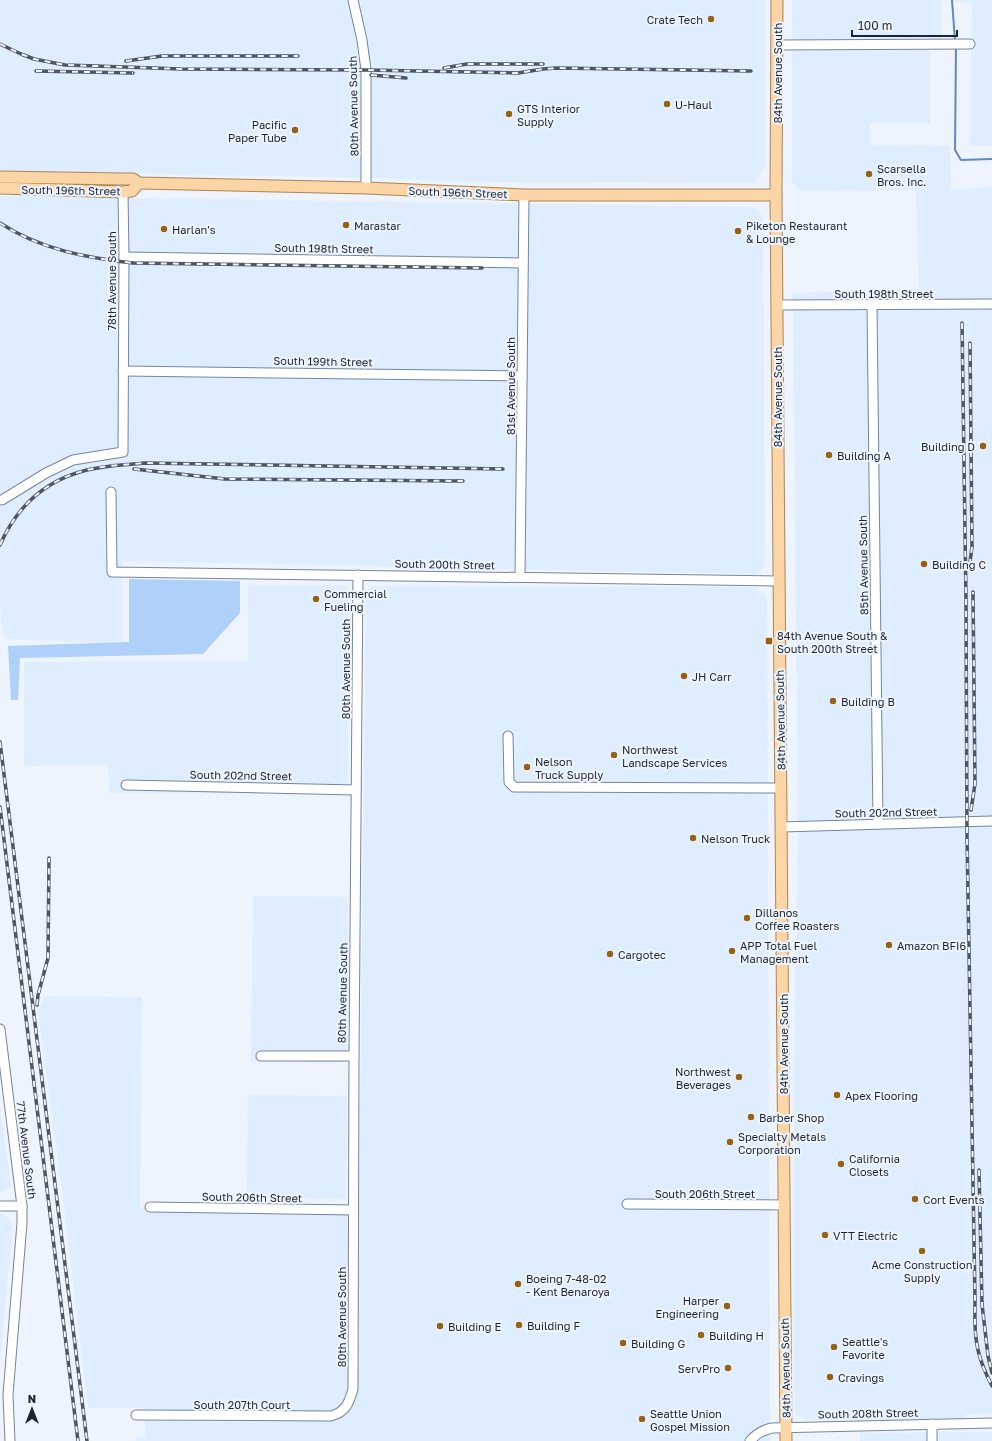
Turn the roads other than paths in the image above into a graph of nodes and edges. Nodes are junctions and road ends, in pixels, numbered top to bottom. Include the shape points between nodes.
1 (353, 0) edge
2 (777, 0) edge
3 (970, 44) dead end
4 (777, 45) junction
5 (0, 177) edge
6 (140, 183) junction
7 (0, 188) edge
8 (366, 188) junction
9 (123, 192) junction
10 (524, 195) junction
11 (776, 195) junction
12 (124, 258) junction
13 (523, 263) junction
14 (992, 304) edge
15 (776, 305) junction
16 (872, 305) junction
17 (123, 371) junction
18 (522, 376) junction
19 (111, 492) dead end
20 (2, 500) dead end
21 (358, 575) junction
22 (520, 577) junction
23 (778, 581) junction
24 (508, 736) dead end
25 (126, 785) dead end
26 (781, 788) junction
27 (356, 790) junction
28 (992, 821) edge
29 (878, 824) junction
30 (781, 827) junction
31 (0, 1029) edge
32 (261, 1056) dead end
33 (354, 1056) junction
34 (627, 1204) dead end
35 (784, 1205) junction
36 (0, 1206) edge
37 (22, 1206) junction
38 (150, 1207) dead end
39 (353, 1210) junction
40 (345, 1408) joint
41 (136, 1415) dead end
42 (992, 1423) edge
43 (932, 1424) junction
44 (786, 1427) junction
45 (10, 1441) edge
46 (750, 1441) edge
47 (786, 1441) edge
48 (932, 1441) edge

1 - 8 street, 80th Avenue South via 366,70
2 - 4 main road, 84th Avenue South
3 - 4 street
4 - 11 main road, 84th Avenue South
5 - 6 main road, South 196th Street via 133,179
6 - 8 main road, South 196th Street
6 - 9 main road, South 196th Street via 132,191
7 - 9 main road, South 196th Street
8 - 10 main road, South 196th Street
9 - 12 street, 78th Avenue South
10 - 11 main road, South 196th Street
10 - 13 street, 81st Avenue South
11 - 15 main road, 84th Avenue South
12 - 13 street, South 198th Street
12 - 17 street, 78th Avenue South
13 - 18 street, 81st Avenue South
14 - 16 street, South 198th Street
15 - 16 street, South 198th Street
15 - 23 main road, 84th Avenue South
16 - 29 street, 85th Avenue South
17 - 18 street, South 199th Street
17 - 20 street, 78th Avenue South via 123,452 73,460
18 - 22 street, 81st Avenue South
19 - 21 street, South 200th Street via 112,572
21 - 22 street, South 200th Street
21 - 27 street, 80th Avenue South
22 - 23 street, South 200th Street
23 - 26 main road, 84th Avenue South
24 - 26 street via 509,782 514,787
25 - 27 street, South 202nd Street
26 - 30 main road, 84th Avenue South
27 - 33 street, 80th Avenue South
28 - 29 street, South 202nd Street
29 - 30 street, South 202nd Street
30 - 35 main road, 84th Avenue South
31 - 37 street, 77th Avenue South
32 - 33 street
33 - 39 street, 80th Avenue South
34 - 35 street, South 206th Street
35 - 44 main road, 84th Avenue South
36 - 37 street
37 - 45 street, 77th Avenue South via 8,1395
38 - 39 street, South 206th Street
39 - 40 street, 80th Avenue South via 353,1389
40 - 41 street, South 207th Court via 339,1414 331,1416
42 - 43 street, South 208th Street
43 - 44 street, South 208th Street
43 - 48 street
44 - 46 street, South 208th Street via 764,1430
44 - 47 main road, 84th Avenue South

